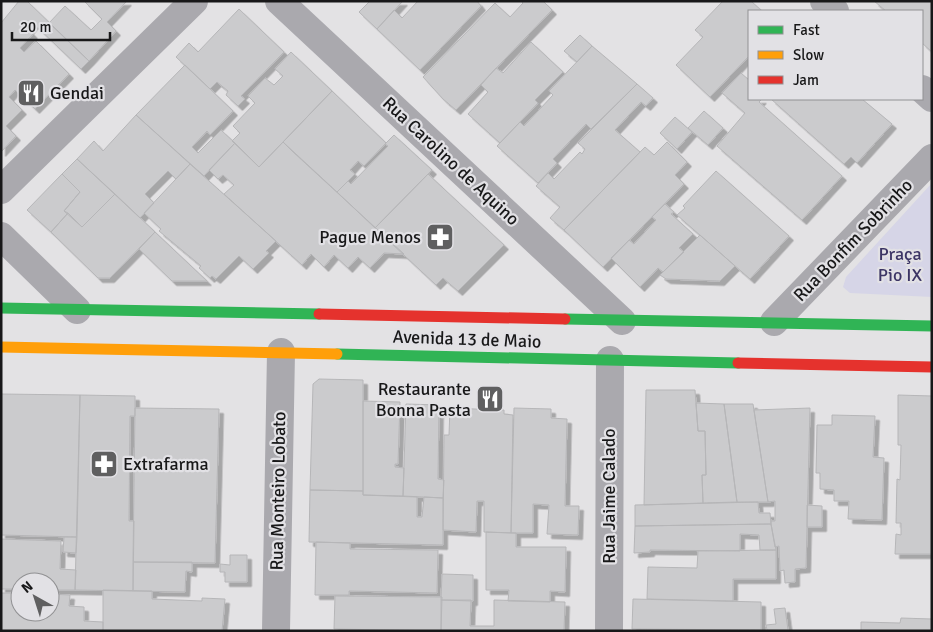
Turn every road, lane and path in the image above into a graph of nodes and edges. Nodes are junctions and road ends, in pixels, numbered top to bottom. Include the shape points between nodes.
1 (194, 1) edge
2 (279, 1) edge
3 (824, 1) edge
4 (834, 10) edge
5 (932, 158) edge
6 (1, 190) edge
7 (1, 236) edge
8 (1, 308) edge
9 (76, 310) junction
10 (622, 321) junction
11 (774, 322) junction
12 (932, 326) edge
13 (1, 347) edge
14 (281, 352) junction
15 (610, 360) junction
16 (932, 367) edge
17 (276, 631) edge
18 (609, 631) edge

1 - 6 street
2 - 10 street, Rua Carolino de Aquino
3 - 4 street
5 - 11 street, Rua Bonfim Sobrinho
7 - 9 street
8 - 9 main road, Avenida 13 de Maio
9 - 10 main road, Avenida 13 de Maio
10 - 11 main road, Avenida 13 de Maio
11 - 12 main road, Avenida 13 de Maio
13 - 14 main road, Avenida 13 de Maio
14 - 15 main road, Avenida 13 de Maio
14 - 17 street, Rua Monteiro Lobato
15 - 16 main road, Avenida 13 de Maio
15 - 18 street, Rua Jaime Calado

